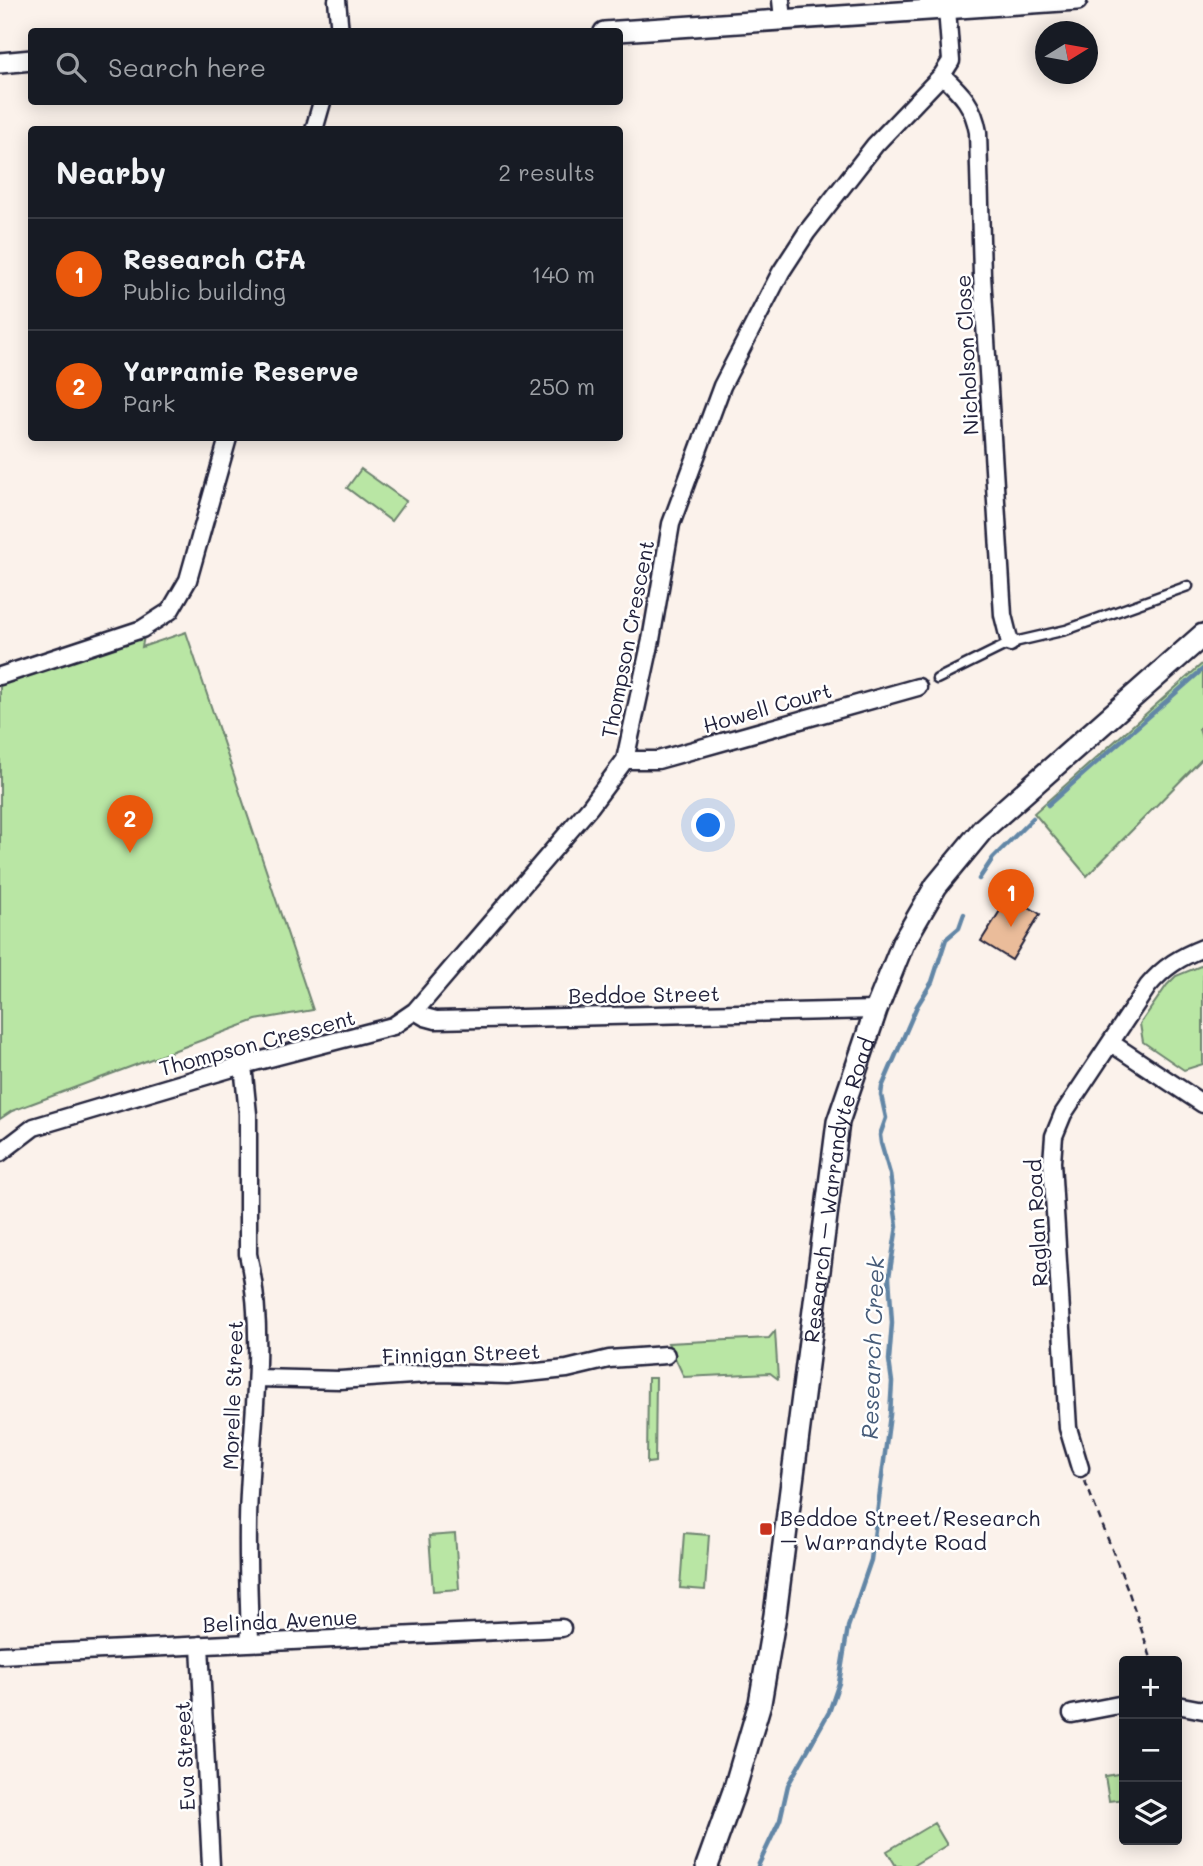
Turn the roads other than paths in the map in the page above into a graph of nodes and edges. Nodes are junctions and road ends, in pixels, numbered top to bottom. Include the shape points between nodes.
1 (337, 0) edge
2 (1077, 0) edge
3 (782, 9) edge
4 (947, 9) junction
5 (340, 28) edge
6 (623, 30) edge
7 (28, 60) edge
8 (0, 62) edge
9 (942, 75) junction
10 (321, 105) edge
11 (315, 126) edge
12 (227, 441) edge
13 (1188, 586) dead end
14 (1203, 635) edge
15 (1010, 643) junction
16 (0, 676) edge
17 (937, 679) dead end
18 (918, 687) dead end
19 (625, 760) junction
20 (1203, 948) edge
21 (876, 1010) junction
22 (415, 1011) junction
23 (1111, 1043) junction
24 (243, 1065) junction
25 (1203, 1104) edge
26 (0, 1153) edge
27 (666, 1355) dead end
28 (257, 1378) junction
29 (1080, 1468) road end
30 (562, 1628) dead end
31 (250, 1643) junction
32 (200, 1645) junction
33 (0, 1655) edge
34 (1119, 1705) edge
35 (1182, 1706) edge
36 (1203, 1710) edge
37 (1072, 1714) dead end
38 (211, 1866) edge
39 (707, 1866) edge

1 - 5 street
2 - 4 street
3 - 4 street
3 - 6 street
4 - 9 street via 951,61
7 - 8 street
9 - 15 street, Nicholson Close via 966,99 978,132 1003,615
9 - 19 street, Thompson Crescent via 875,145 807,232 722,386 671,524
10 - 11 street
12 - 16 street via 188,580 170,611 142,629
13 - 15 lane via 1066,630
14 - 21 main road, Research – Warrandyte Road via 983,829 936,886 903,943
15 - 17 lane
18 - 19 street, Howell Court via 658,760
19 - 22 street, Thompson Crescent
20 - 23 street, Raglan Road via 1161,971
21 - 22 street, Beddoe Street via 436,1020
21 - 39 main road, Research – Warrandyte Road via 838,1122 760,1703
22 - 24 street, Thompson Crescent via 393,1026
23 - 25 street
23 - 29 street, Raglan Road via 1063,1114 1054,1136 1052,1162 1068,1428
24 - 26 street, Thompson Crescent via 34,1127
24 - 28 street, Morelle Street
27 - 28 street, Finnigan Street via 507,1375
28 - 31 street, Morelle Street via 248,1496
30 - 31 street, Belinda Avenue
31 - 32 street, Belinda Avenue
32 - 33 street, Belinda Avenue
32 - 38 street, Eva Street
34 - 37 street
35 - 36 street

